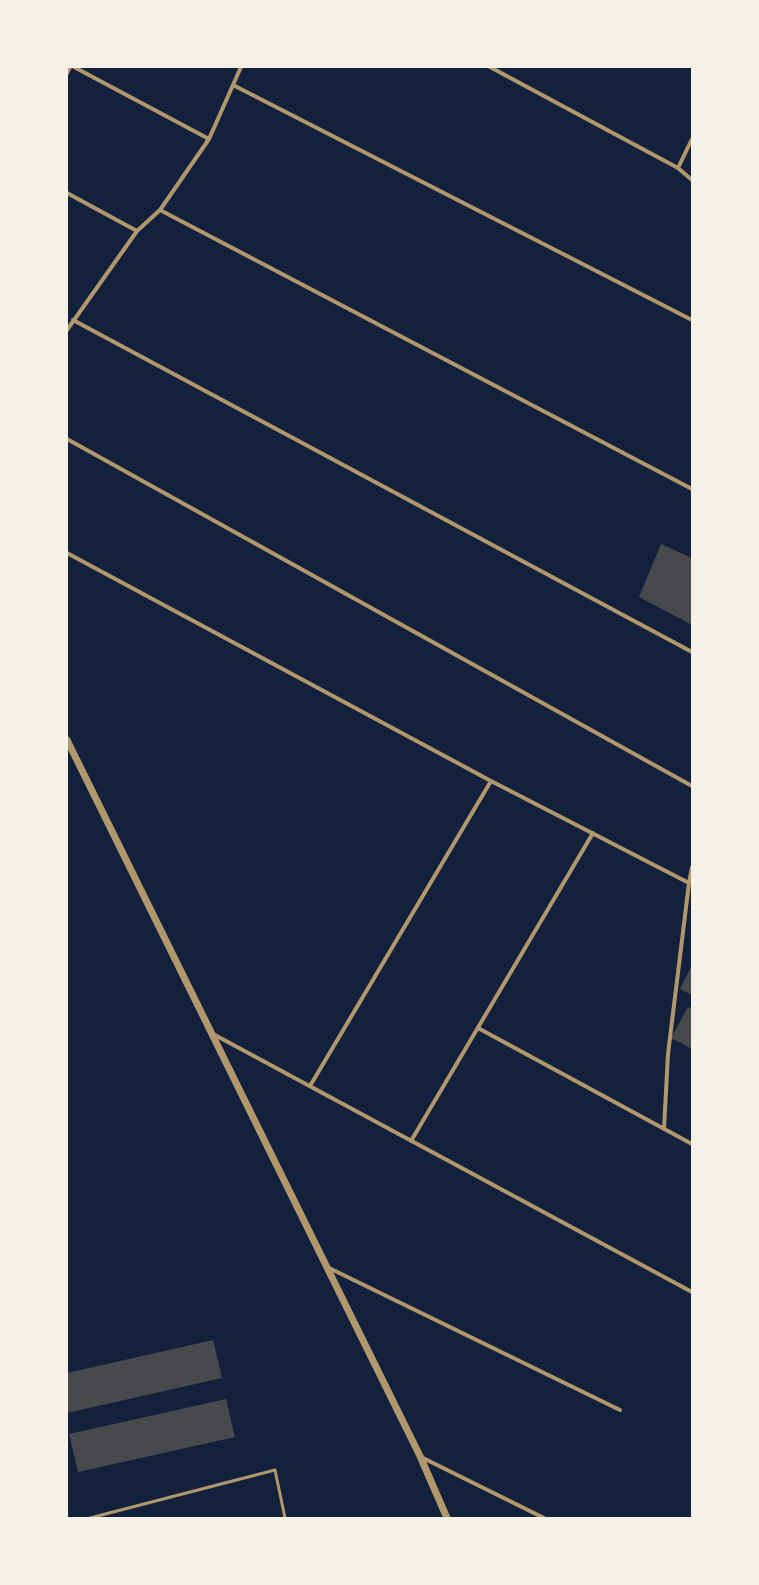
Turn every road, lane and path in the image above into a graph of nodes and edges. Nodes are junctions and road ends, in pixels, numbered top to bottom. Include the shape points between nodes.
1 (70, 67) edge
2 (74, 67) edge
3 (241, 67) edge
4 (490, 67) edge
5 (67, 72) edge
6 (233, 86) junction
7 (209, 139) junction
8 (692, 139) edge
9 (678, 168) junction
10 (692, 180) edge
11 (67, 193) edge
12 (160, 210) junction
13 (137, 230) junction
14 (73, 320) junction
15 (692, 320) edge
16 (67, 330) edge
17 (67, 439) edge
18 (692, 489) edge
19 (67, 553) edge
20 (692, 652) edge
21 (67, 740) edge
22 (492, 781) junction
23 (692, 786) edge
24 (593, 834) junction
25 (692, 867) edge
26 (689, 882) junction
27 (478, 1028) junction
28 (211, 1033) junction
29 (310, 1086) junction
30 (664, 1129) junction
31 (411, 1141) junction
32 (692, 1144) edge
33 (326, 1266) junction
34 (692, 1292) edge
35 (620, 1410) dead end
36 (420, 1456) junction
37 (90, 1518) edge
38 (285, 1518) edge
39 (447, 1518) edge
40 (544, 1518) edge

1 - 5 street
2 - 7 street
3 - 6 street
4 - 9 street
6 - 7 street
6 - 15 street
7 - 12 street
8 - 9 street
9 - 10 street
11 - 13 street
12 - 13 street
12 - 18 street
13 - 14 street
14 - 16 street
14 - 20 street
17 - 23 street
19 - 22 street
21 - 28 street
22 - 24 street
22 - 29 street
24 - 26 street
24 - 27 street
25 - 26 street
26 - 30 street via 668,1054
27 - 30 street
27 - 31 street
28 - 29 street
28 - 33 street
29 - 31 street
30 - 32 street
31 - 34 street
33 - 35 street
33 - 36 street
36 - 39 street
36 - 40 street
37 - 38 lane via 274,1470

